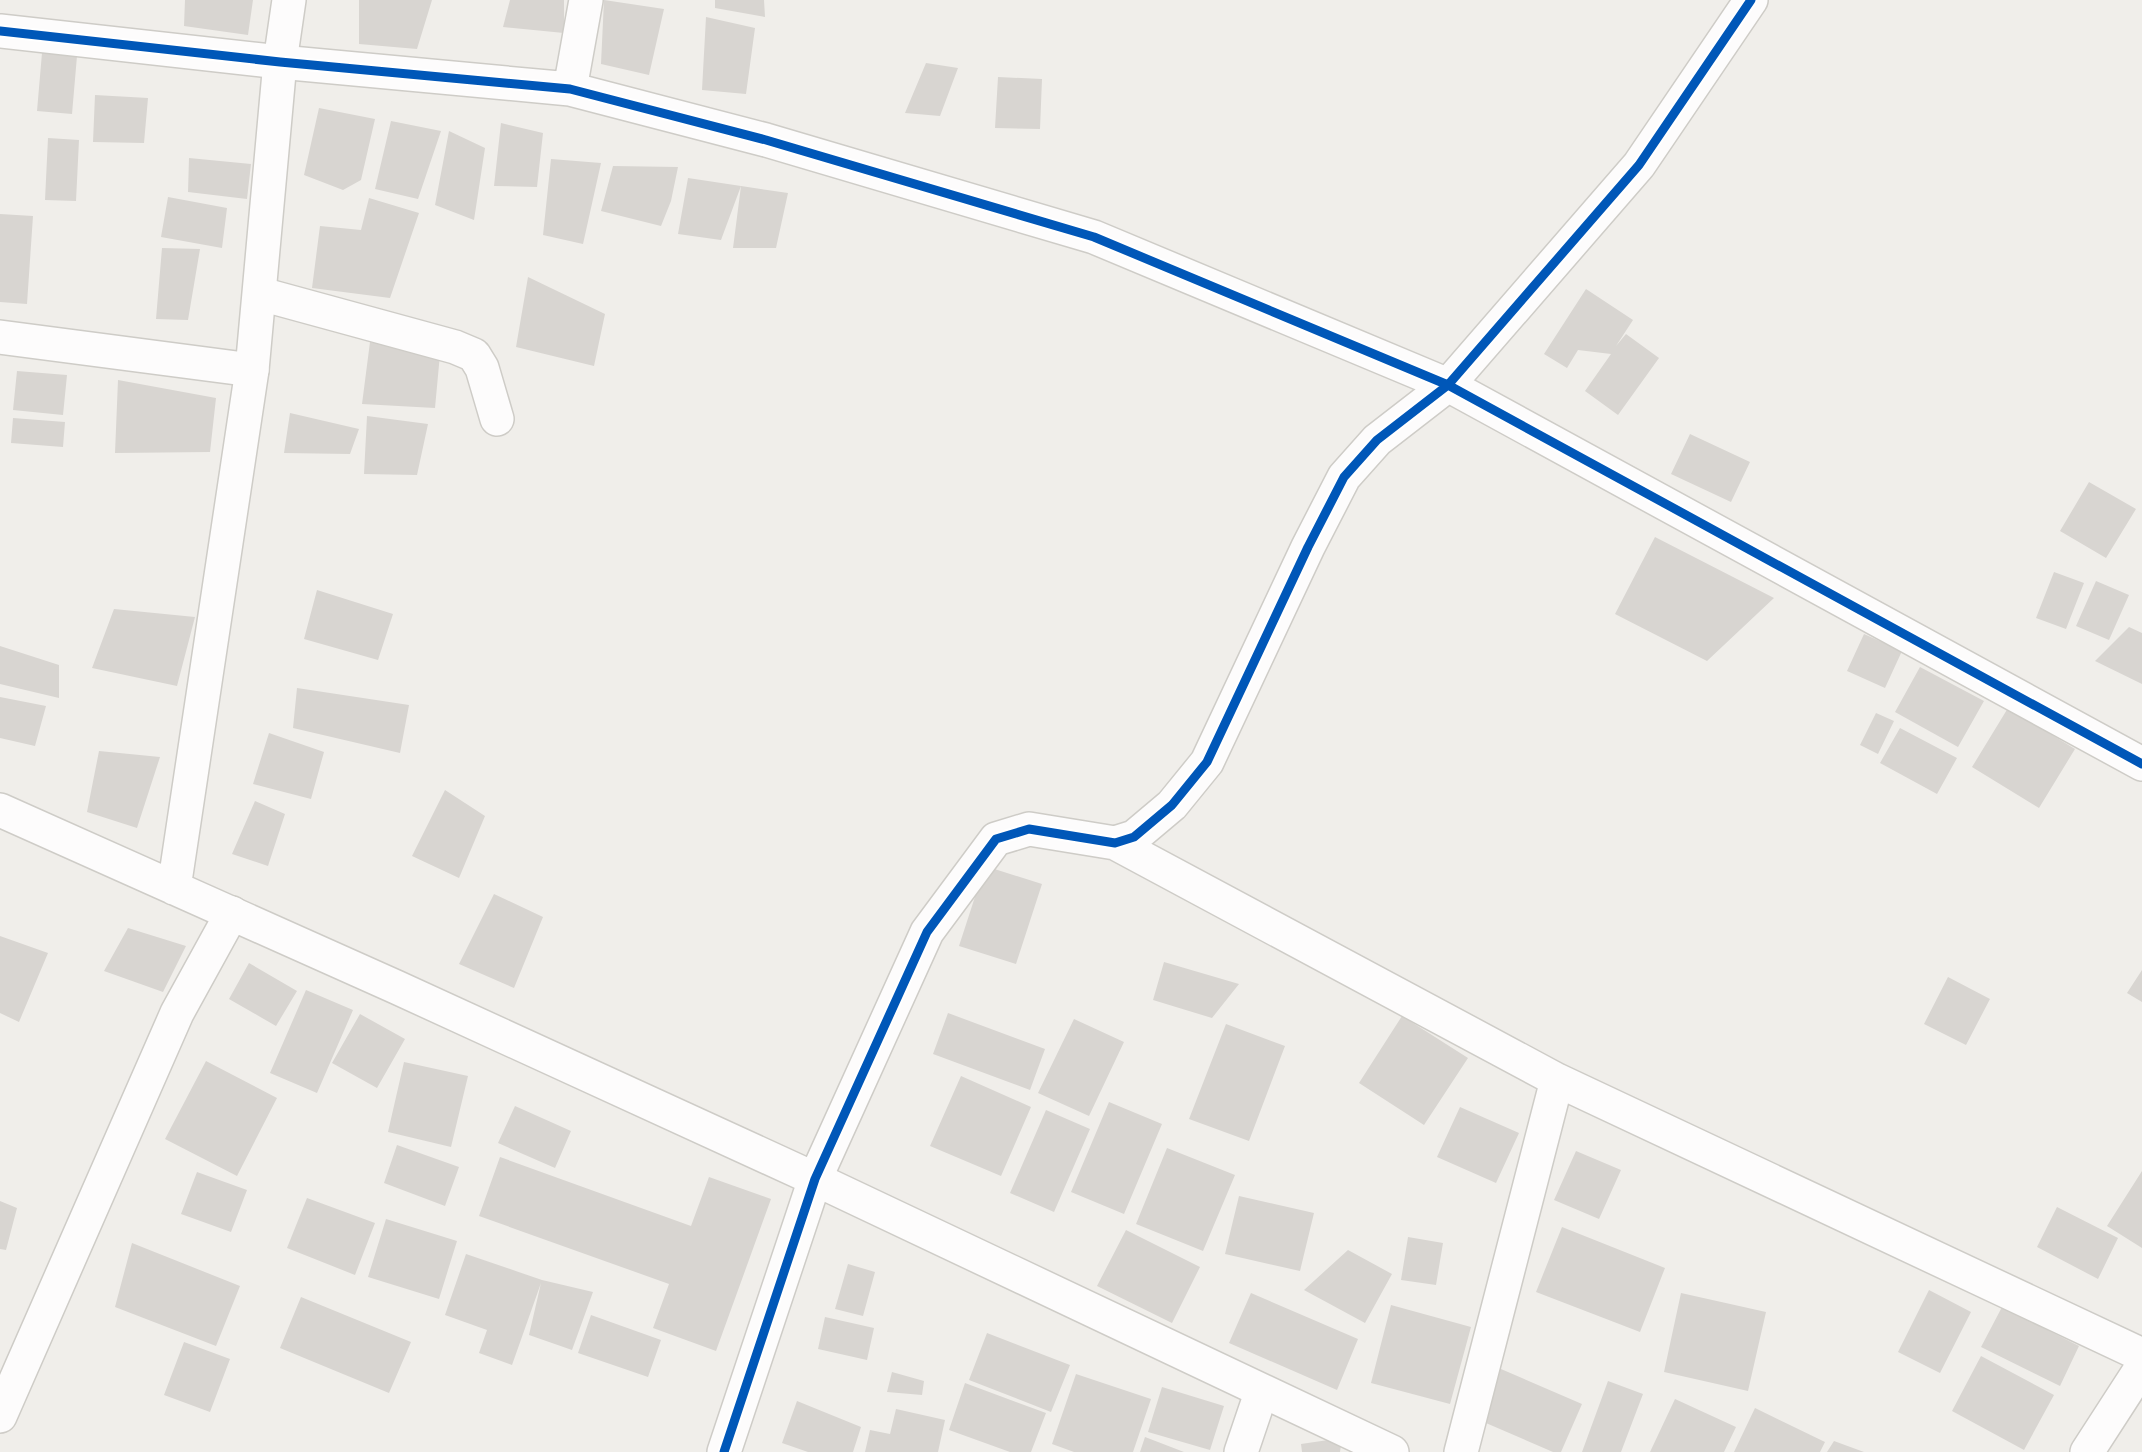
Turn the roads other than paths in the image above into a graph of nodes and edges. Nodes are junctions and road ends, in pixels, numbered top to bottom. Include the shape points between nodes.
1 (289, 0) edge
2 (586, 0) edge
3 (1751, 0) edge
4 (0, 31) edge
5 (280, 62) junction
6 (570, 89) junction
7 (261, 294) junction
8 (0, 337) edge
9 (252, 370) junction
10 (1448, 385) junction
11 (496, 419) dead end
12 (2142, 764) edge
13 (0, 810) edge
14 (1115, 843) junction
15 (174, 888) junction
16 (232, 913) junction
17 (1557, 1080) junction
18 (815, 1179) junction
19 (2142, 1355) edge
20 (2142, 1366) edge
21 (1261, 1392) junction
22 (0, 1416) edge
23 (724, 1452) edge
24 (1241, 1452) edge
25 (1392, 1452) edge
26 (1461, 1452) edge
27 (2087, 1452) edge

1 - 5 street
2 - 6 street
3 - 10 street via 1639,165
4 - 5 street
5 - 6 street
5 - 7 street
6 - 10 street via 766,140 1094,237
7 - 9 street
7 - 11 street via 455,347 474,356 482,368
8 - 9 street
9 - 15 street
10 - 12 street
10 - 14 street via 1377,440 1344,477 1207,762 1172,806 1134,837
13 - 15 street
14 - 17 street
14 - 18 street via 1029,829 996,839 927,932
15 - 16 street
16 - 18 street
16 - 22 street via 177,1013
17 - 19 street
17 - 26 street
18 - 21 street
18 - 23 street
20 - 27 street
21 - 24 street
21 - 25 street

